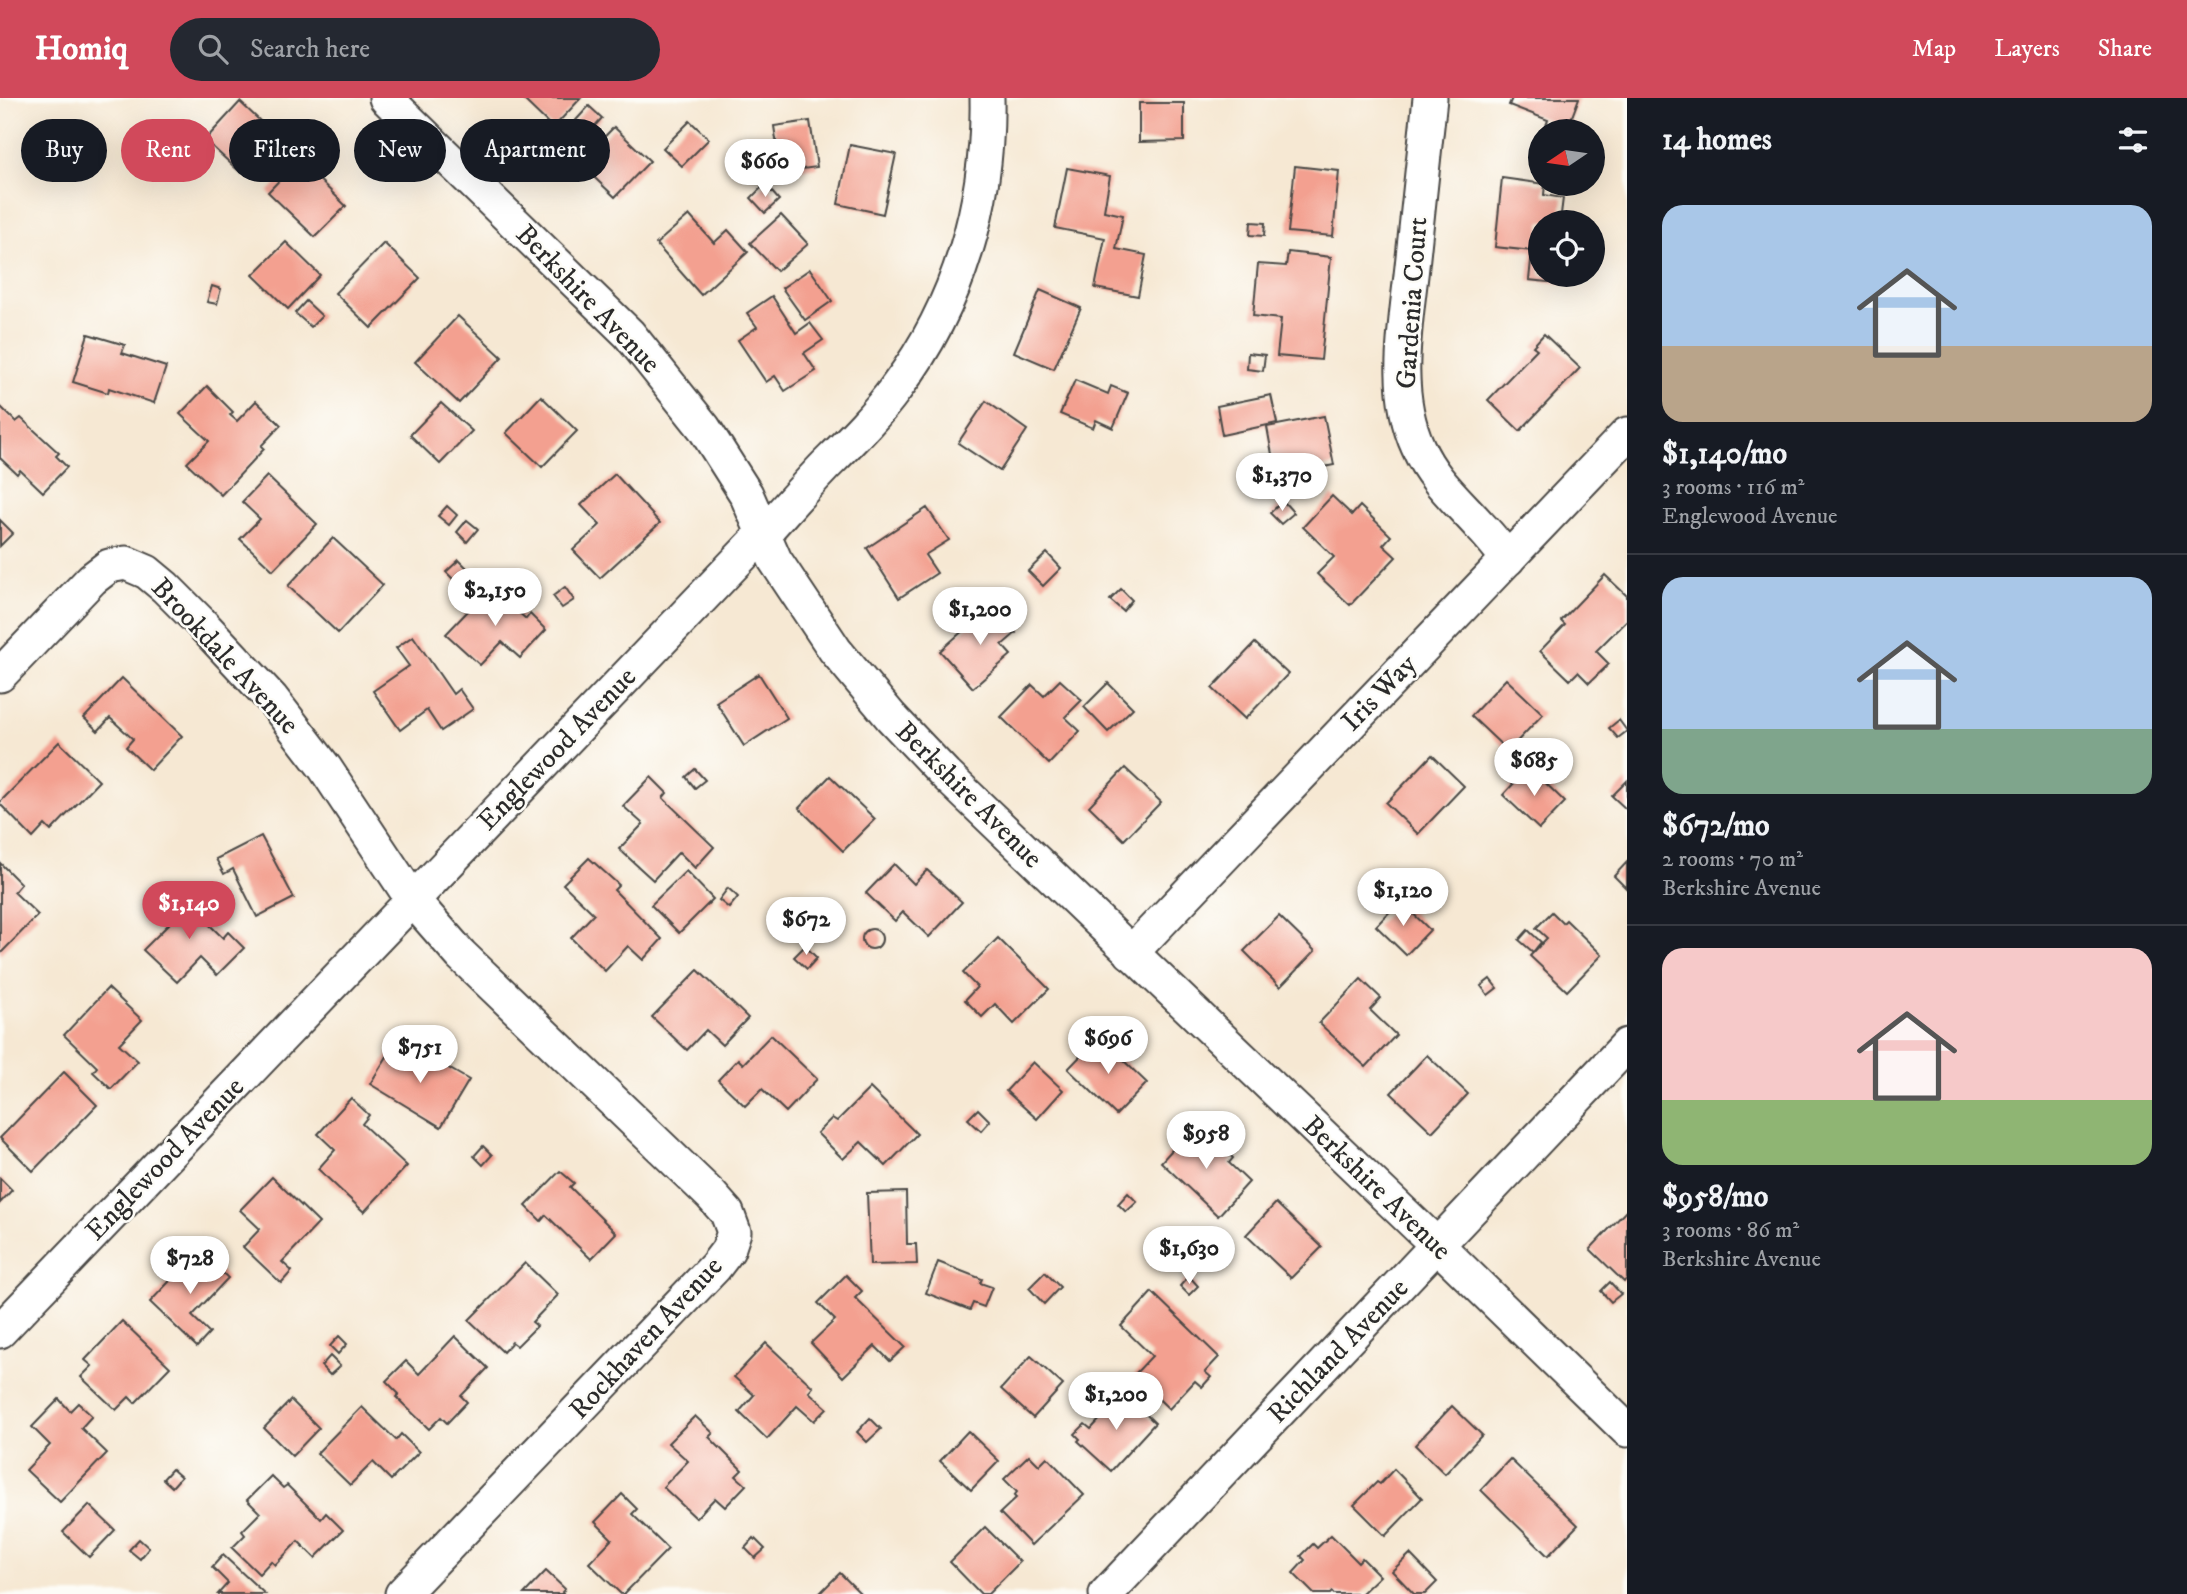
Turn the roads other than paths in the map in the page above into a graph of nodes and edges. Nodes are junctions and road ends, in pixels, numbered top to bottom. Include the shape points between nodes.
1 (386, 98) edge
2 (987, 98) edge
3 (1430, 98) edge
4 (1627, 434) edge
5 (763, 534) junction
6 (1508, 559) junction
7 (0, 675) edge
8 (412, 899) junction
9 (1131, 953) junction
10 (1627, 1045) edge
11 (1437, 1245) junction
12 (0, 1331) edge
13 (1627, 1430) edge
14 (402, 1594) edge
15 (1106, 1594) edge

1 - 5 street, Berkshire Avenue via 629,334 704,428 746,494
2 - 5 street, Englewood Avenue via 981,196 954,286 938,322 895,389
3 - 6 street, Gardenia Court via 1405,336 1406,410 1430,470
4 - 6 street, Iris Way
5 - 8 street, Englewood Avenue
5 - 9 street, Berkshire Avenue via 775,560 835,650 891,717
6 - 9 street, Iris Way
7 - 8 street, Brookdale Avenue via 109,566 125,563 147,572 272,699 325,768
8 - 12 street, Englewood Avenue
8 - 14 street, Rockhaven Avenue via 461,956 711,1195 727,1213 734,1232 715,1267
9 - 11 street, Berkshire Avenue
10 - 11 street, Richland Avenue
11 - 13 street, Berkshire Avenue
11 - 15 street, Richland Avenue

